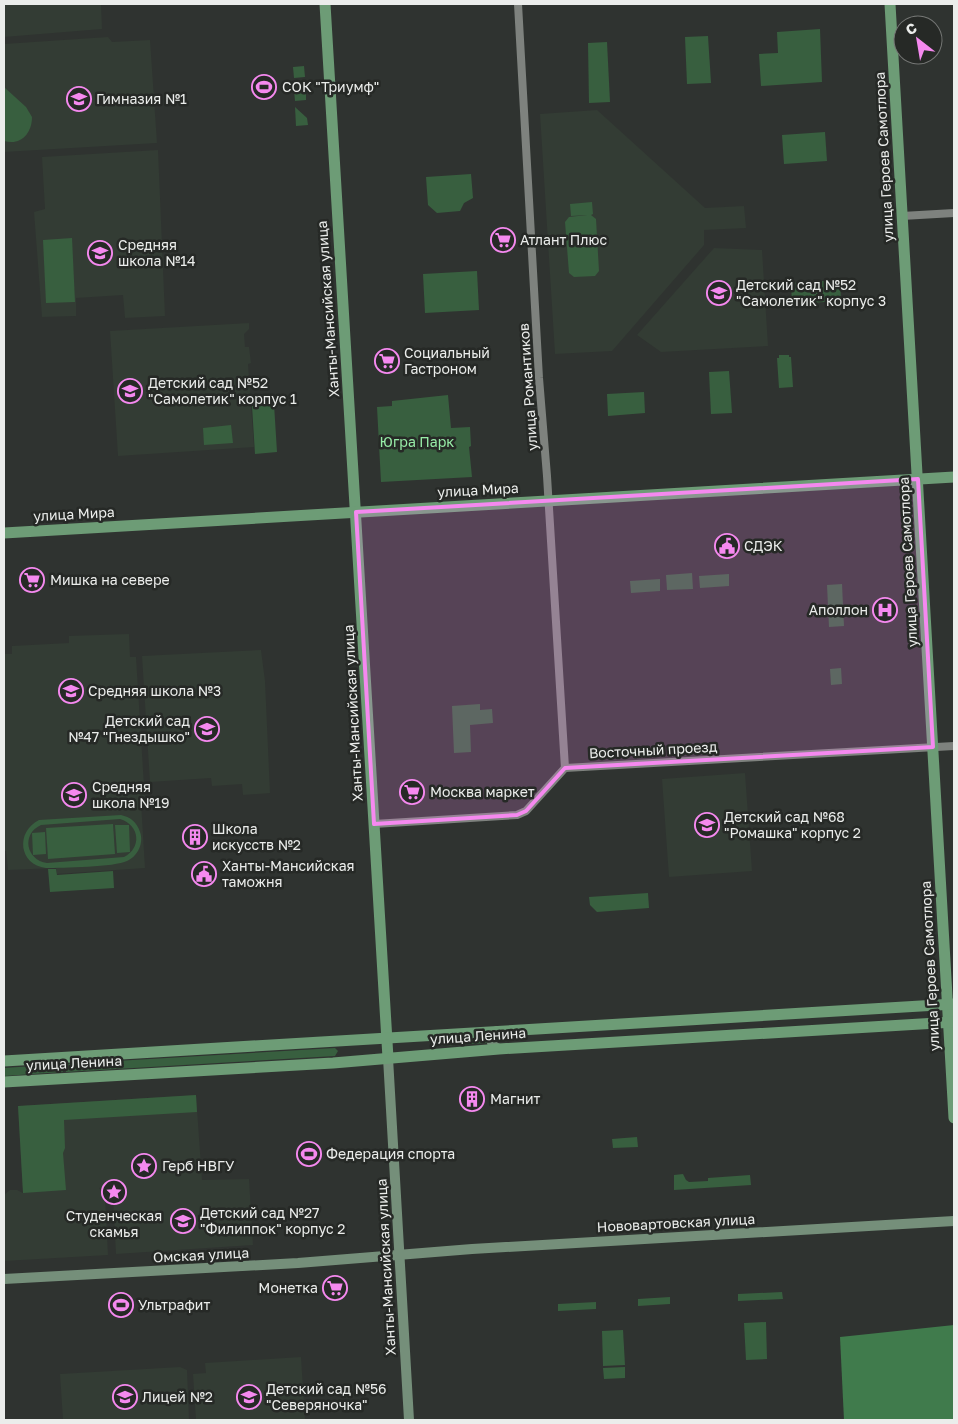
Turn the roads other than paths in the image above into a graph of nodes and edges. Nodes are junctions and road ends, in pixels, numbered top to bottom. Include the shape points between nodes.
1 (325, 4) edge
2 (518, 4) edge
3 (890, 4) edge
4 (954, 213) edge
5 (902, 216) junction
6 (954, 477) edge
7 (918, 479) junction
8 (549, 501) junction
9 (356, 512) junction
10 (4, 533) edge
11 (954, 746) edge
12 (933, 747) junction
13 (564, 768) junction
14 (374, 824) junction
15 (951, 1004) edge
16 (828, 1012) junction
17 (951, 1022) edge
18 (829, 1030) junction
19 (497, 1031) junction
20 (386, 1039) junction
21 (330, 1043) junction
22 (499, 1049) junction
23 (388, 1058) junction
24 (4, 1062) edge
25 (333, 1063) junction
26 (4, 1082) edge
27 (954, 1118) edge
28 (954, 1221) edge
29 (400, 1255) junction
30 (4, 1279) edge
31 (409, 1420) edge

1 - 9 main road, Ханты-Мансийская улица
2 - 8 street, улица Романтиков
3 - 5 main road, улица Героев Самотлора
4 - 5 street
5 - 7 main road, улица Героев Самотлора
6 - 7 main road, улица Мира
7 - 8 main road, улица Мира
7 - 12 main road, улица Героев Самотлора
8 - 9 main road, улица Мира
8 - 13 street, улица Романтиков
9 - 10 main road, улица Мира
9 - 14 main road, Ханты-Мансийская улица
11 - 12 street, Восточный проезд
12 - 13 street, Восточный проезд
12 - 15 main road, улица Героев Самотлора
13 - 14 street via 526,811 518,815
14 - 20 main road, Ханты-Мансийская улица
15 - 16 main road, улица Ленина
15 - 17 main road, улица Героев Самотлора
16 - 18 main road via 837,1020
16 - 19 main road, улица Ленина
17 - 18 main road, улица Ленина
17 - 27 main road, улица Героев Самотлора
18 - 22 main road, улица Ленина
19 - 20 main road, улица Ленина
19 - 22 main road via 491,1036 491,1042
20 - 21 main road, улица Ленина
20 - 23 main road, Ханты-Мансийская улица
21 - 24 main road, улица Ленина
21 - 25 main road via 339,1046 342,1052
22 - 23 main road, улица Ленина
23 - 25 main road, улица Ленина
23 - 29 main road, Ханты-Мансийская улица
25 - 26 main road, улица Ленина
28 - 29 main road, Нововартовская улица
29 - 30 main road, Омская улица
29 - 31 main road, Ханты-Мансийская улица

